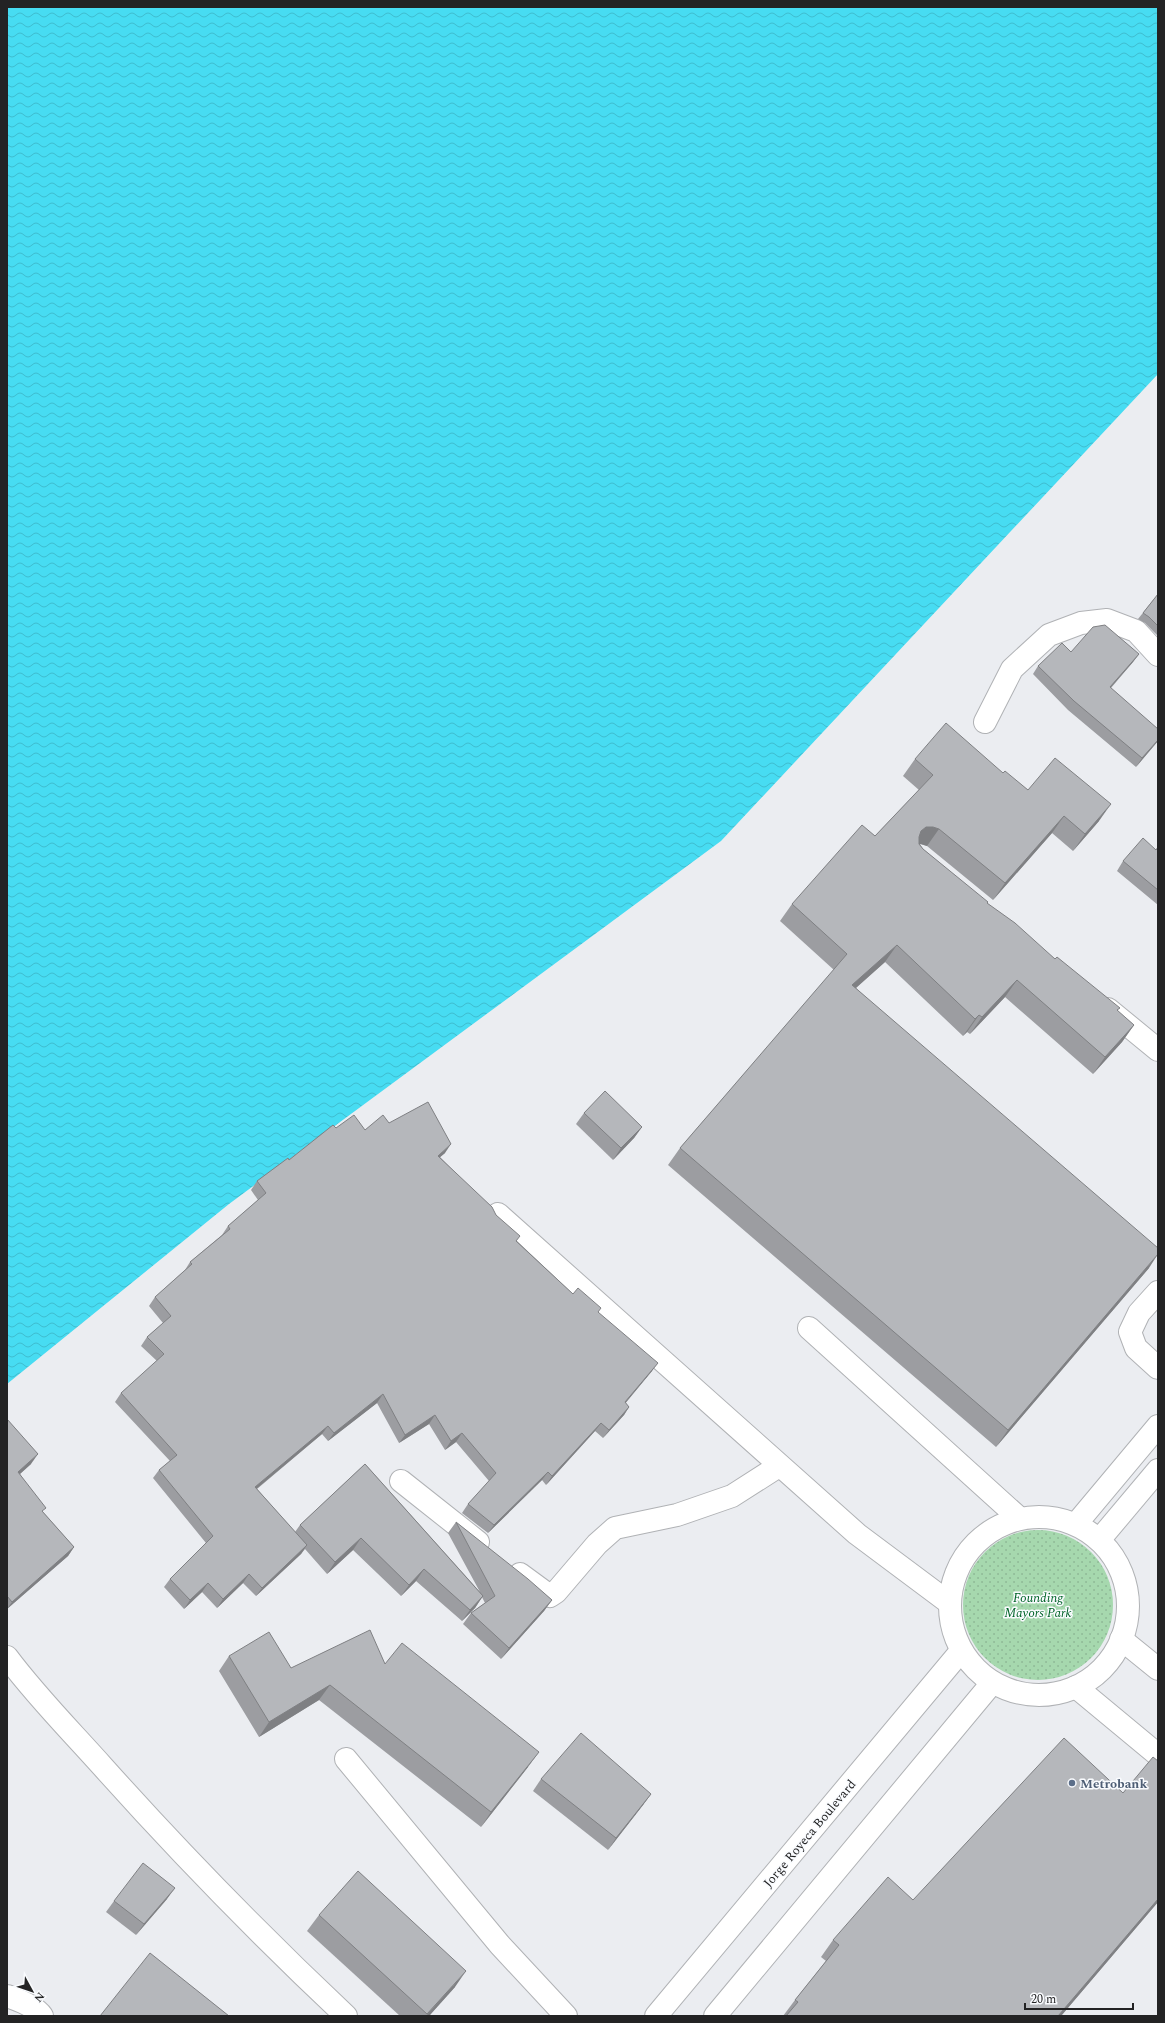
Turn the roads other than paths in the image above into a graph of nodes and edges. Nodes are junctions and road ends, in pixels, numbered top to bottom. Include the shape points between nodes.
1 (1158, 655) edge
2 (985, 722) dead end
3 (1090, 996) edge
4 (1158, 1050) edge
5 (498, 1214) dead end
6 (1158, 1292) edge
7 (809, 1328) dead end
8 (1158, 1368) edge
9 (1158, 1426) edge
10 (779, 1466) junction
11 (1158, 1470) edge
12 (401, 1481) dead end
13 (1019, 1518) junction
14 (1076, 1524) junction
15 (1100, 1539) junction
16 (948, 1602) junction
17 (1121, 1638) junction
18 (961, 1651) junction
19 (7, 1657) edge
20 (1158, 1669) edge
21 (992, 1683) junction
22 (1076, 1687) junction
23 (1158, 1755) edge
24 (346, 1759) dead end
25 (7, 1996) edge
26 (42, 2016) edge
27 (346, 2016) edge
28 (566, 2016) edge
29 (656, 2016) edge
30 (715, 2016) edge

1 - 2 street via 1136,631 1107,620 1081,623 1048,635 1012,669
3 - 4 street
5 - 10 street
6 - 8 street via 1139,1313 1130,1332 1136,1348
7 - 13 street
9 - 14 street
10 - 12 street via 732,1496 677,1515 615,1528 550,1596
10 - 16 street via 857,1534
11 - 15 street
13 - 14 street via 1048,1516
13 - 16 street via 992,1529 970,1548 954,1574
14 - 15 street
15 - 17 street via 1117,1560 1127,1587 1129,1615
16 - 18 street via 952,1631
17 - 20 street
17 - 22 street via 1107,1665
18 - 21 street via 964,1657
18 - 29 street, Jorge Royeca Boulevard
19 - 27 street via 27,1684 152,1821 255,1929
21 - 22 street via 1008,1691 1035,1696 1061,1693
21 - 30 street
22 - 23 street
24 - 28 street via 500,1945
25 - 26 street via 24,2003

